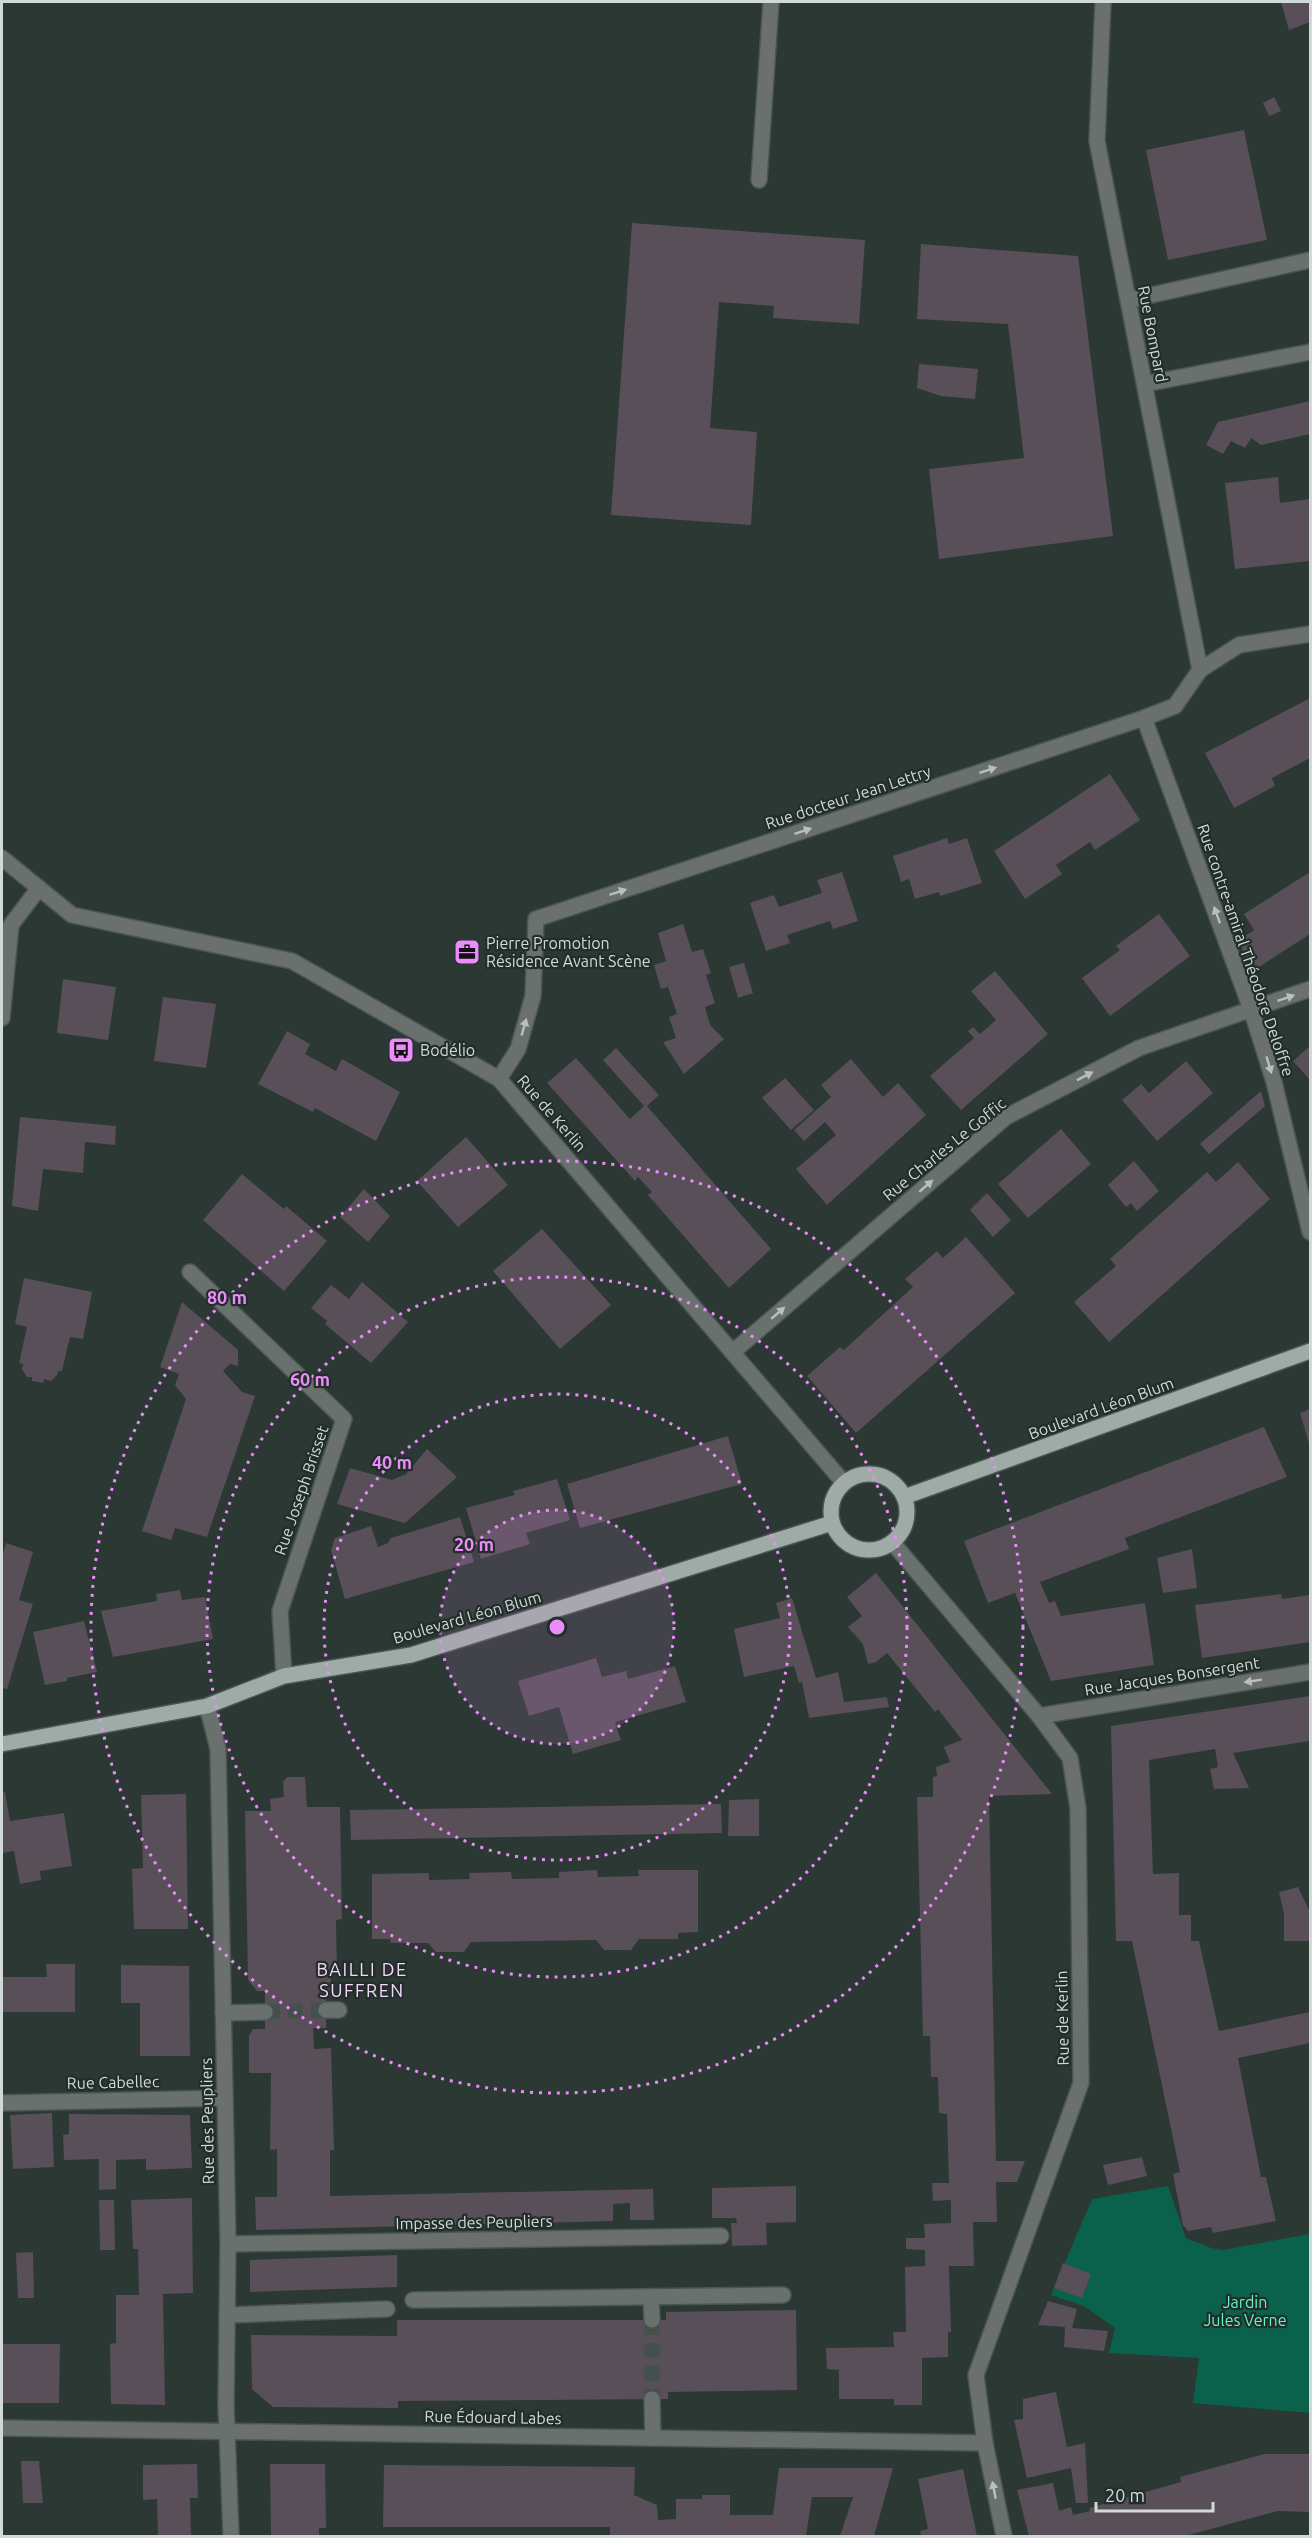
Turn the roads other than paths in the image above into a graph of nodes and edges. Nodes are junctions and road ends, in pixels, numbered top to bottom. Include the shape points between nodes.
1 (771, 2) edge
2 (1102, 2) edge
3 (759, 180) dead end
4 (1311, 260) edge
5 (1129, 300) junction
6 (1311, 352) edge
7 (1144, 384) junction
8 (1311, 634) edge
9 (1200, 670) junction
10 (1144, 718) junction
11 (2, 858) edge
12 (39, 888) junction
13 (1311, 989) edge
14 (1251, 1009) junction
15 (2, 1018) edge
16 (499, 1079) junction
17 (1311, 1232) edge
18 (190, 1272) dead end
19 (734, 1351) junction
20 (1311, 1351) edge
21 (844, 1483) junction
22 (904, 1497) junction
23 (832, 1523) junction
24 (892, 1542) junction
25 (1311, 1672) edge
26 (284, 1676) junction
27 (207, 1706) junction
28 (1039, 1716) junction
29 (2, 1744) edge
30 (265, 2012) tunnel mouth
31 (223, 2013) junction
32 (225, 2098) junction
33 (2, 2103) edge
34 (721, 2236) dead end
35 (228, 2244) junction
36 (783, 2295) dead end
37 (651, 2297) junction
38 (413, 2300) dead end
39 (387, 2309) dead end
40 (227, 2315) junction
41 (652, 2320) tunnel mouth
42 (652, 2399) tunnel mouth
43 (2, 2428) edge
44 (228, 2431) junction
45 (653, 2438) junction
46 (985, 2443) junction
47 (231, 2536) edge
48 (1004, 2536) edge

1 - 3 street
2 - 5 street, Rue Bompard via 1097,141
4 - 5 street
5 - 7 street, Rue Bompard
6 - 7 street
7 - 9 street, Rue Bompard
8 - 9 street, Rue docteur Jean Lettry via 1239,645
9 - 10 street, Rue docteur Jean Lettry via 1175,706
14 -> 10 street, Rue contre-amiral Théodore Deloffre
16 -> 10 street, Rue docteur Jean Lettry via 518,1049 532,996 536,919
11 - 12 street, Rue de Kerlin
12 - 15 street via 11,925
12 - 16 street, Rue de Kerlin via 72,915 292,961
14 -> 13 street, Rue Charles Le Goffic
14 -> 17 street, Rue contre-amiral Théodore Deloffre via 1274,1082
19 -> 14 street, Rue Charles Le Goffic via 1005,1117 1139,1048
16 - 19 street, Rue de Kerlin
18 - 26 street, Rue Joseph Brisset via 344,1419 280,1611
19 - 21 street, Rue de Kerlin
20 - 22 main road, Boulevard Léon Blum
21 - 22 main road via 866,1474 878,1475 889,1479
21 - 23 main road via 832,1501
22 - 24 main road via 906,1522
23 - 24 main road via 837,1534 857,1548 869,1550
23 - 26 main road, Boulevard Léon Blum via 411,1655
24 - 28 street, Rue de Kerlin
25 -> 28 street, Rue Jacques Bonsergent
26 - 27 main road, Boulevard Léon Blum
27 - 29 main road, Boulevard Léon Blum
27 - 31 street, Rue des Peupliers via 218,1749
28 - 46 street, Rue de Kerlin via 1071,1758 1078,1808 1081,2083 976,2375
30 - 31 street
31 - 32 street, Rue des Peupliers
32 - 33 street, Rue Cabellec
32 - 35 street, Rue des Peupliers
34 - 35 street, Impasse des Peupliers
35 - 40 street, Rue des Peupliers
36 - 37 street
37 - 38 street
37 - 41 street
39 - 40 street
40 - 44 street, Rue des Peupliers
42 - 45 street
43 - 44 street, Rue Édouard Labes
44 - 45 street, Rue Édouard Labes
44 - 47 street, Rue des Peupliers
45 - 46 street, Rue Édouard Labes
48 -> 46 street, Rue de Kerlin

